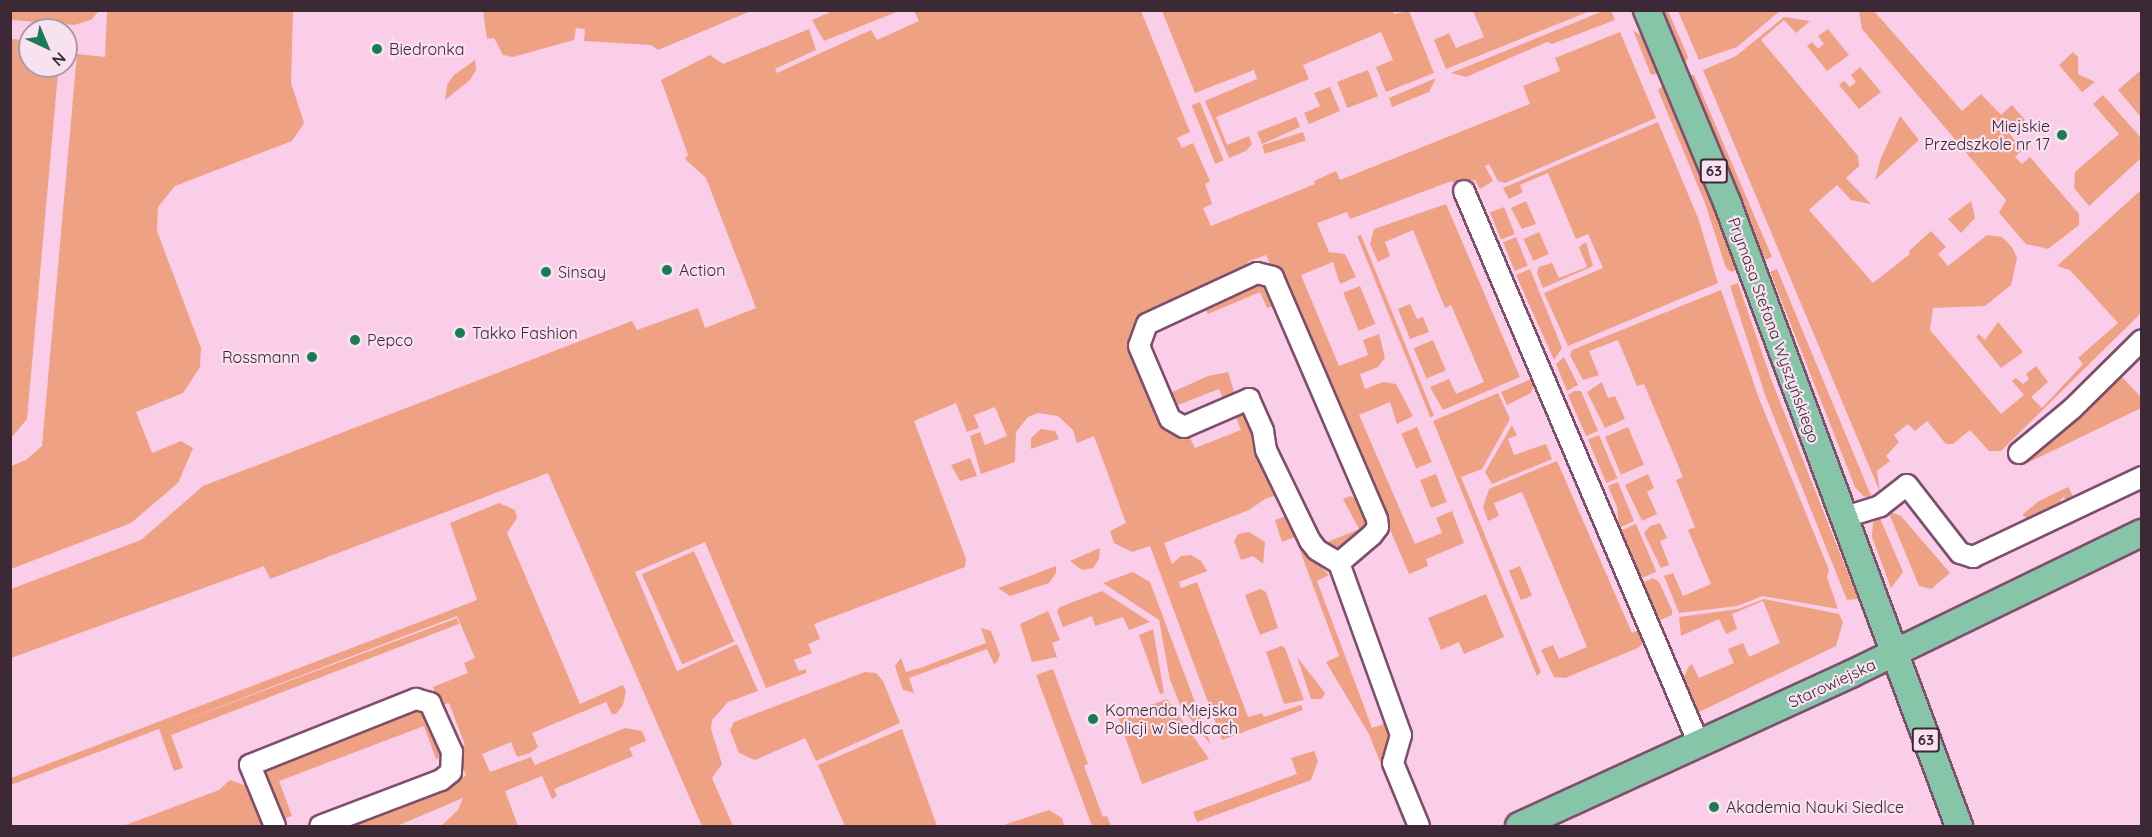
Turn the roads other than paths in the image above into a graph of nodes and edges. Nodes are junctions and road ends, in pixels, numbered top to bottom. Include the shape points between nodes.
1 (1647, 10) edge
2 (1464, 190) dead end
3 (2142, 340) edge
4 (2019, 453) dead end
5 (2142, 477) edge
6 (1845, 518) junction
7 (2142, 533) edge
8 (1339, 563) junction
9 (1894, 653) junction
10 (1699, 744) junction
11 (275, 826) edge
12 (320, 826) edge
13 (1419, 826) edge
14 (1519, 826) edge
15 (1959, 826) edge

1 - 6 main road, Prymasa Stefana Wyszyńskiego / 63 via 1728,205
2 - 10 street
3 - 4 street via 2072,409
5 - 6 street via 1973,557 1960,553 1907,485 1880,506
6 - 9 main road, Prymasa Stefana Wyszyńskiego / 63
7 - 9 main road, Starowiejska
8 - 8 street via 1310,541 1266,450 1263,431 1249,399 1184,427 1170,419 1139,346 1147,324 1257,273 1273,277 1377,519 1378,527 1372,535
8 - 13 street via 1401,735 1393,763
9 - 10 main road, Starowiejska
9 - 15 main road, 63
10 - 14 main road, Starowiejska
11 - 12 street via 250,765 416,699 430,703 454,760 448,776

